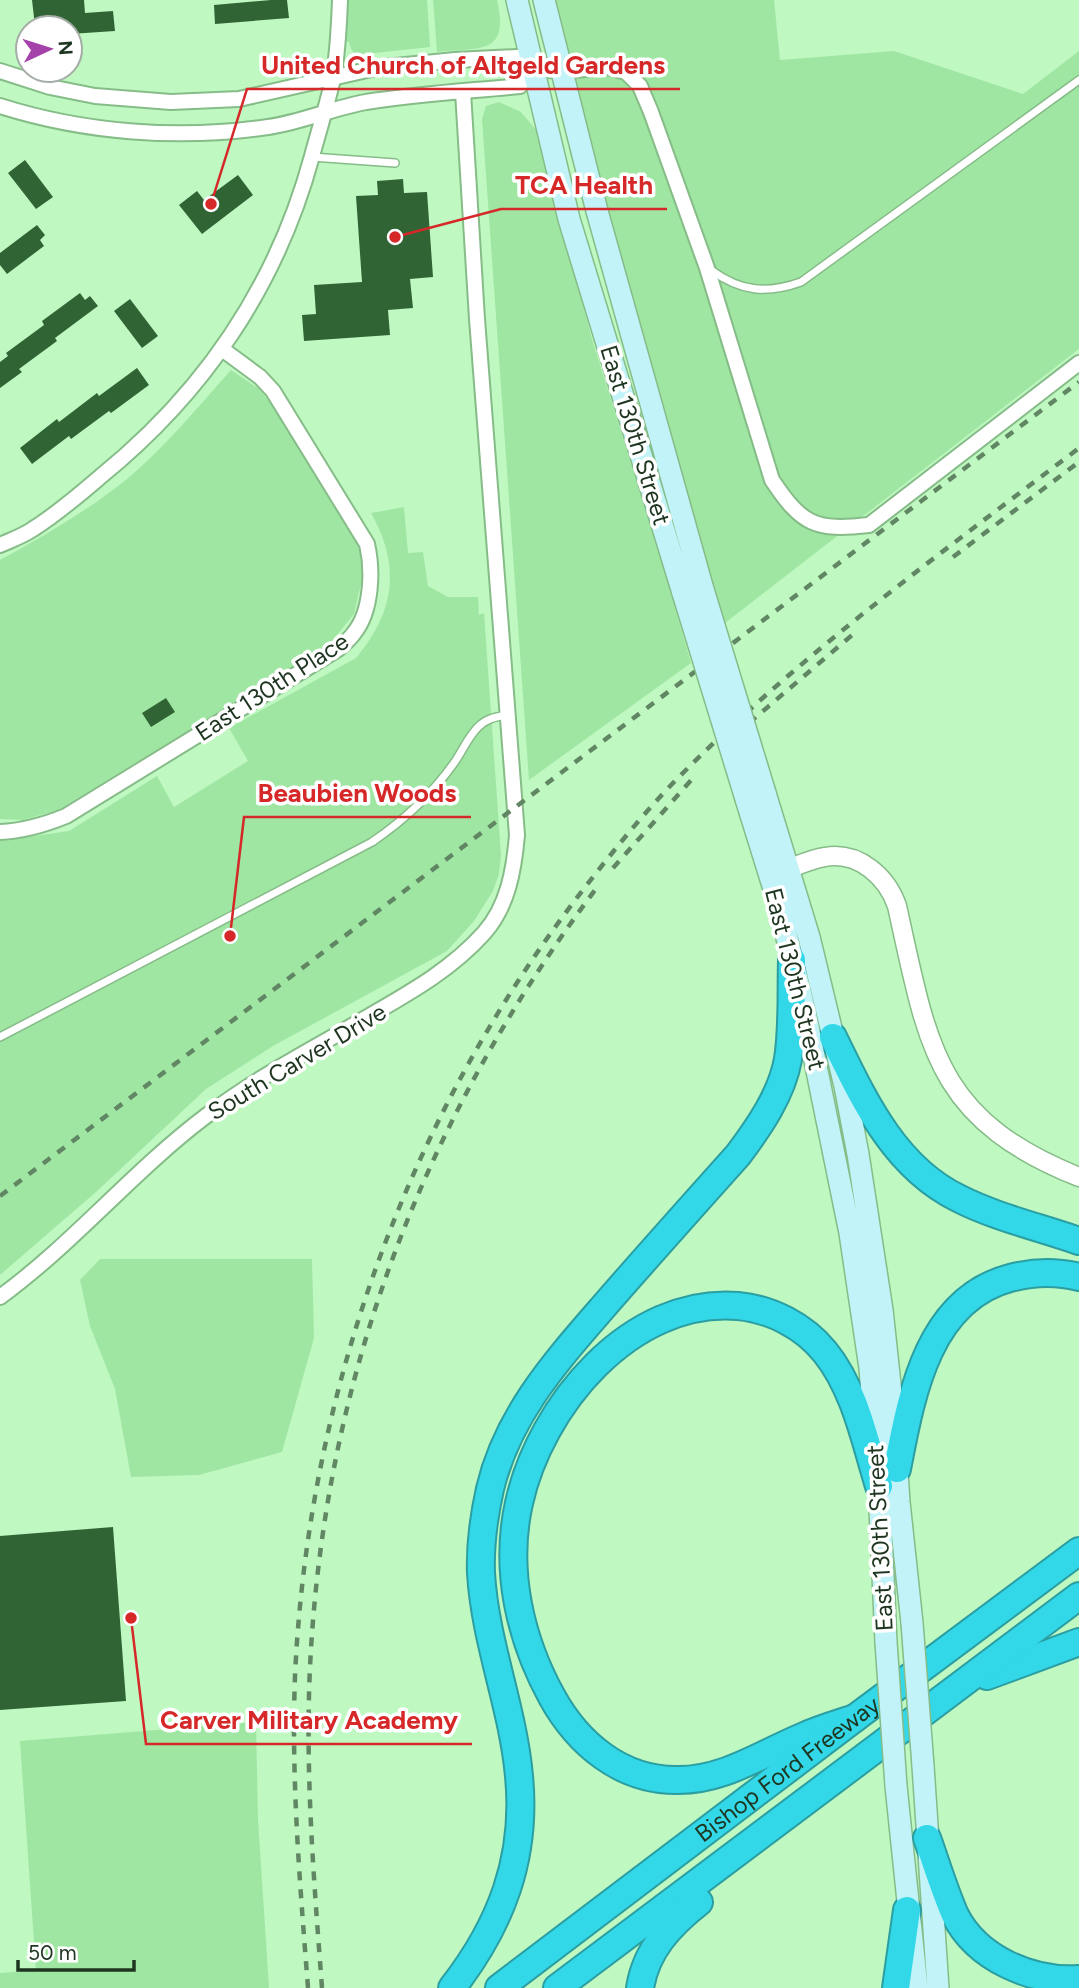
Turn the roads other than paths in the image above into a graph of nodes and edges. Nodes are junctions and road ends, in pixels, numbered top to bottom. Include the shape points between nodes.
1 (340, 0) edge
2 (517, 0) edge
3 (544, 0) edge
4 (534, 69) junction
5 (0, 71) edge
6 (562, 71) junction
7 (333, 78) junction
8 (1079, 80) edge
9 (463, 92) junction
10 (0, 106) edge
11 (324, 113) junction
12 (312, 157) junction
13 (396, 163) dead end
14 (707, 268) junction
15 (222, 349) junction
16 (1079, 363) edge
17 (0, 545) edge
18 (692, 590) junction
19 (508, 715) junction
20 (0, 832) edge
21 (779, 873) junction
22 (792, 960) junction
23 (0, 1037) edge
24 (832, 1037) junction
25 (1079, 1177) edge
26 (1079, 1241) edge
27 (1079, 1277) edge
28 (0, 1297) edge
29 (888, 1478) junction
30 (1078, 1552) edge
31 (1079, 1596) edge
32 (1079, 1642) edge
33 (956, 1688) junction
34 (855, 1718) junction
35 (770, 1827) junction
36 (927, 1838) junction
37 (907, 1910) junction
38 (1079, 1979) edge
39 (452, 1988) edge
40 (499, 1988) edge
41 (557, 1988) edge
42 (640, 1988) edge
43 (896, 1988) edge
44 (917, 1988) edge
45 (938, 1988) edge

1 - 7 street
2 - 4 main road, East 130th Street
3 - 6 main road, East 130th Street
4 - 6 street
4 - 7 street via 517,57 376,68
4 - 9 street via 520,86
4 - 18 main road, East 130th Street via 569,219
5 - 7 street via 95,96 171,102 239,99
6 - 14 street via 608,67 626,72 640,86
6 - 18 main road, East 130th Street
7 - 11 street
8 - 14 lane via 801,282 762,291 721,278
9 - 11 street via 365,103
9 - 19 street
10 - 11 street via 69,123 159,134 266,127
11 - 12 street
12 - 13 lane
12 - 15 street via 290,226
14 - 16 street via 772,480 807,521 819,526 869,525
15 - 17 street via 176,406 120,461 32,530
15 - 20 street, East 130th Place via 273,391 368,544 371,586 356,631 338,649 66,816 22,831
18 - 21 main road, East 130th Street, bridge
19 - 23 lane via 490,718 477,728 425,797 372,842
19 - 28 street, South Carver Drive via 515,861 499,911 486,930 433,978 276,1069 206,1116
21 - 22 main road, East 130th Street via 779,905
21 - 24 main road, East 130th Street via 809,937
21 - 25 street via 835,856 859,862 884,880 897,906 925,1026 949,1081 996,1134
22 - 29 main road, East 130th Street via 850,1233
22 - 39 highway via 788,1059 756,1131 548,1372 517,1419 499,1460 485,1514 481,1573 516,1752 520,1828 502,1905 479,1951
24 - 26 highway via 894,1146 924,1177 972,1204
24 - 29 main road, East 130th Street via 845,1086 884,1323
27 - 29 highway via 1051,1273 1015,1276 984,1288 955,1309 921,1369
29 - 34 highway via 835,1364 823,1349 788,1321 769,1313 749,1307 708,1306 671,1316 629,1338 572,1392 528,1472 514,1536 516,1595 542,1679 576,1732 613,1763 654,1778 695,1780
29 - 36 main road, East 130th Street, bridge via 912,1623
29 - 37 main road, East 130th Street, bridge via 886,1642
30 - 34 highway, Bishop Ford Freeway
31 - 33 highway, Bishop Ford Freeway
32 - 33 highway
33 - 35 highway, Bishop Ford Freeway
34 - 40 highway, Bishop Ford Freeway
35 - 41 highway, Bishop Ford Freeway
35 - 42 highway via 733,1875 673,1923 657,1943
36 - 38 highway via 956,1916 987,1951 1020,1970
36 - 45 main road, East 130th Street
37 - 43 highway
37 - 44 main road, East 130th Street

